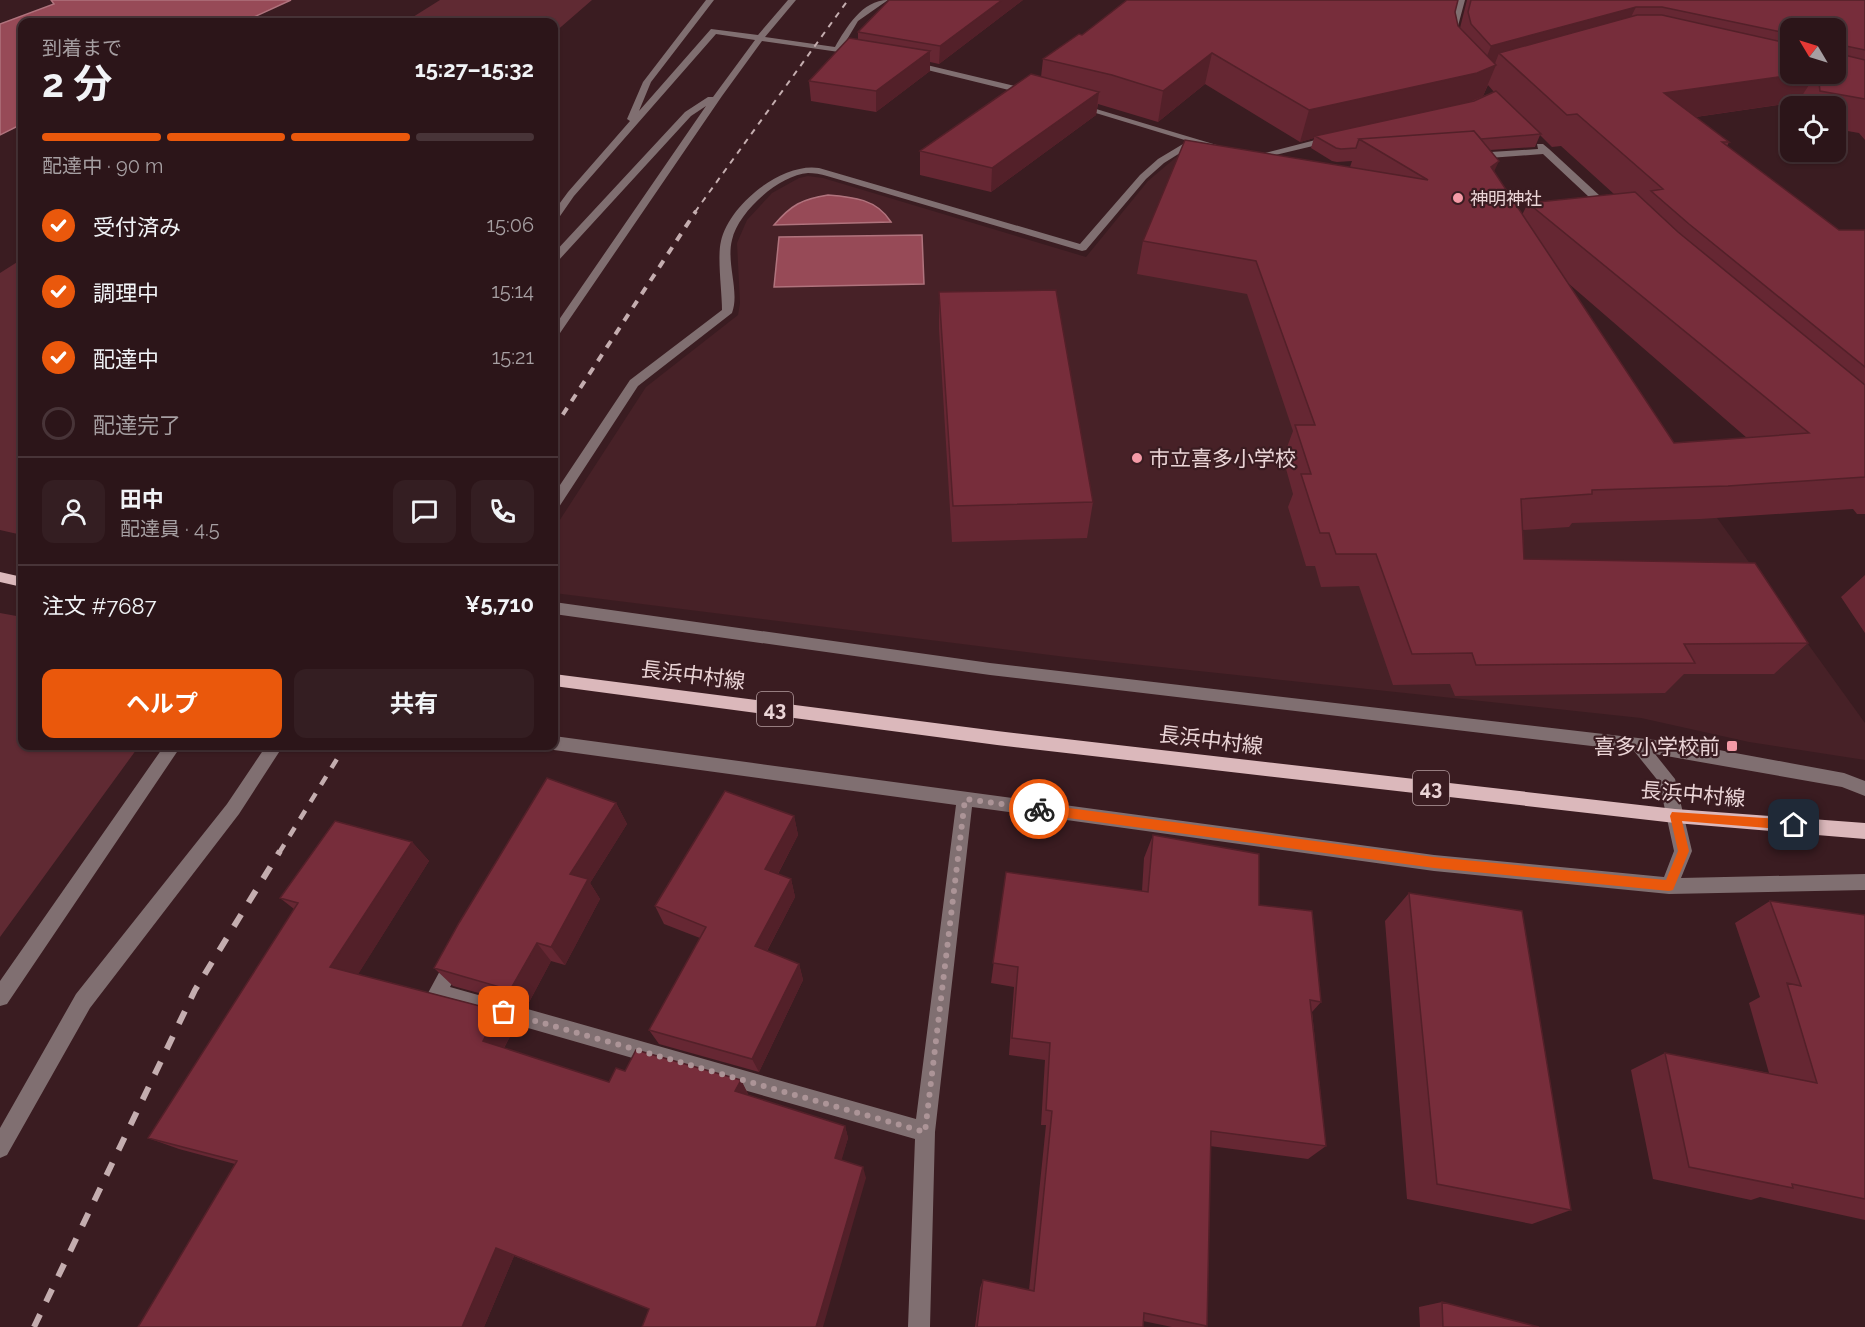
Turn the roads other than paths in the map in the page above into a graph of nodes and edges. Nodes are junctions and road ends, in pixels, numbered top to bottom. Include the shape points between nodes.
1 (710, 0) edge
2 (792, 0) edge
3 (884, 0) edge
4 (1461, 0) edge
5 (761, 38) junction
6 (1452, 49) edge
7 (837, 50) junction
8 (869, 56) edge
9 (903, 62) edge
10 (719, 94) junction
11 (1040, 95) edge
12 (1074, 104) edge
13 (624, 133) junction
14 (1530, 136) edge
15 (1340, 137) edge
16 (1195, 140) junction
17 (1237, 151) edge
18 (1546, 151) junction
19 (1248, 153) edge
20 (1258, 156) junction
21 (1465, 157) edge
22 (1288, 162) edge
23 (558, 212) edge
24 (1613, 214) edge
25 (558, 255) edge
26 (558, 328) edge
27 (558, 498) edge
28 (0, 577) edge
29 (18, 581) edge
30 (558, 609) edge
31 (558, 681) edge
32 (558, 744) edge
33 (1638, 745) junction
34 (170, 750) edge
35 (272, 750) edge
36 (1865, 789) edge
37 (965, 799) junction
38 (1676, 816) junction
39 (1865, 831) edge
40 (1865, 882) edge
41 (1669, 886) junction
42 (463, 944) edge
43 (0, 996) edge
44 (925, 1132) junction
45 (0, 1148) edge
46 (918, 1327) edge

1 - 13 street via 647,82
2 - 5 street
3 - 7 street via 855,20
4 - 6 street via 1450,42
5 - 7 street
5 - 10 street
5 - 13 street via 714,32
7 - 8 street
9 - 11 street
10 - 25 street via 688,114
10 - 26 street
12 - 16 street
13 - 23 street
14 - 18 street
15 - 20 street
16 - 17 street
16 - 27 street via 1143,177 1082,248 828,173 809,170 778,181 730,230 726,241 728,311 634,383
18 - 21 street
18 - 24 street
19 - 20 street
20 - 22 street
28 - 29 main road
30 - 33 street via 990,669
31 - 38 main road, 長浜中村線 / 43 via 997,738
32 - 37 street
33 - 36 street via 1844,780
33 - 38 street via 1667,779
34 - 43 street
35 - 45 street via 233,809 83,1001
37 - 41 street via 1434,862
37 - 44 street
38 - 39 main road, 長浜中村線 / 43
38 - 41 street via 1683,851
40 - 41 street
42 - 44 street via 437,993
44 - 46 street

